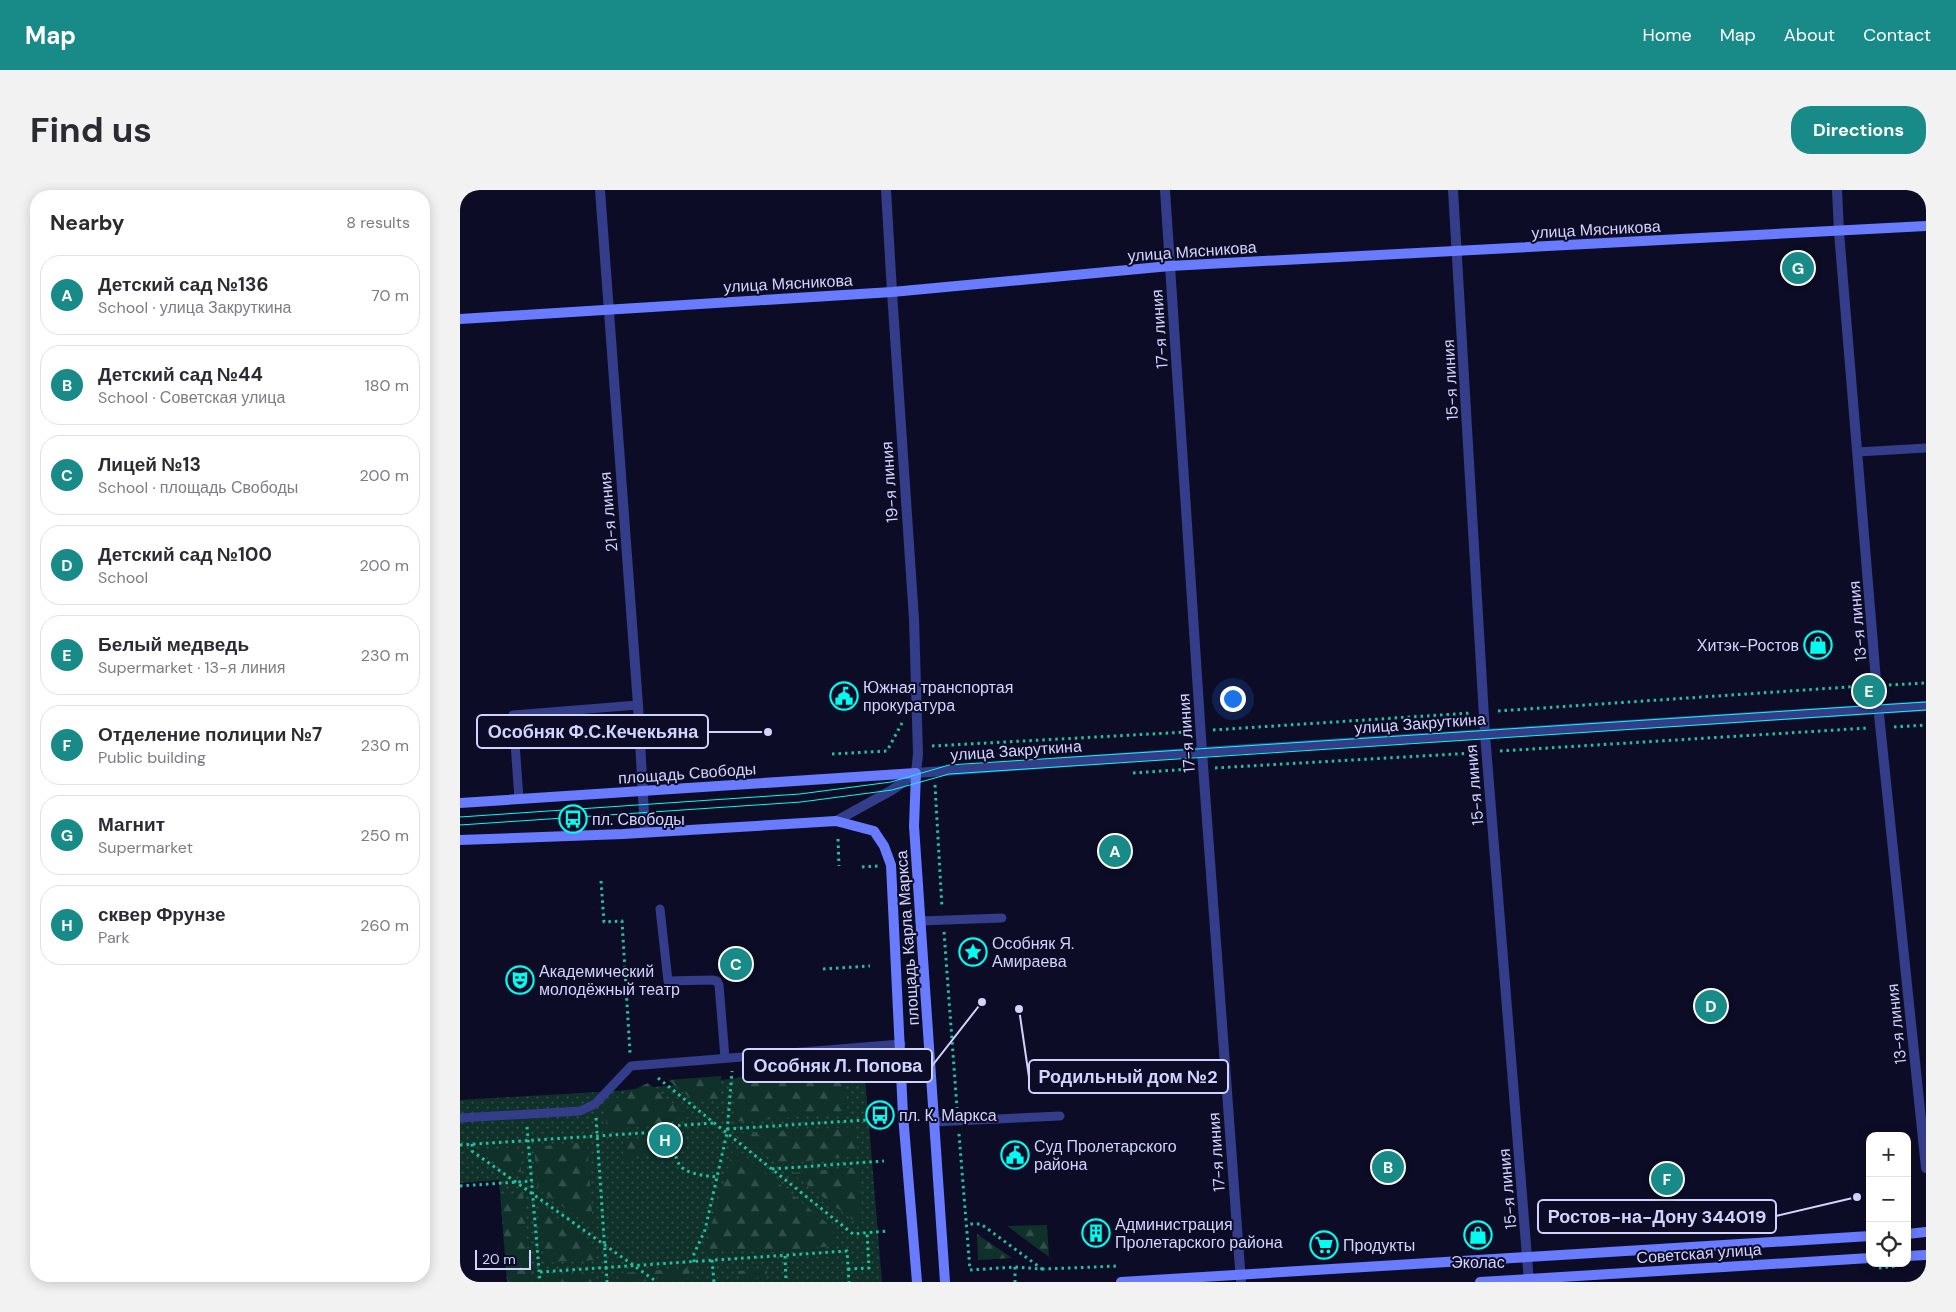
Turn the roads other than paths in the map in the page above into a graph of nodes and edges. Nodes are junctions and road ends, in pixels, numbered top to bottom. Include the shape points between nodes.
1 (600, 190) edge
2 (886, 190) edge
3 (1165, 190) edge
4 (1453, 190) edge
5 (1837, 190) edge
6 (1926, 226) edge
7 (1839, 232) junction
8 (1457, 250) junction
9 (1170, 266) junction
10 (892, 292) junction
11 (607, 309) junction
12 (460, 319) edge
13 (1926, 448) edge
14 (1858, 452) junction
15 (638, 705) junction
16 (1926, 706) edge
17 (1878, 709) junction
18 (1485, 734) junction
19 (1202, 752) junction
20 (916, 772) junction
21 (643, 791) junction
22 (519, 799) junction
23 (460, 803) edge
24 (836, 821) junction
25 (645, 832) junction
26 (460, 840) edge
27 (660, 909) dead end
28 (1002, 918) dead end
29 (920, 921) junction
30 (901, 1044) junction
31 (729, 1058) junction
32 (1226, 1077) junction
33 (1164, 1082) dead end
34 (1060, 1116) dead end
35 (460, 1118) edge
36 (934, 1122) junction
37 (1926, 1168) edge
38 (1926, 1232) edge
39 (1911, 1234) edge
40 (1866, 1236) edge
41 (1926, 1254) edge
42 (1911, 1256) edge
43 (1527, 1257) junction
44 (1866, 1258) edge
45 (1241, 1278) edge
46 (1529, 1280) edge
47 (917, 1282) edge
48 (945, 1282) edge
49 (1121, 1282) edge
50 (1480, 1282) edge

1 - 11 street, 21-я линия
2 - 10 street, 19-я линия
3 - 9 street, 17-я линия
4 - 8 street, 15-я линия
5 - 7 street, 13-я линия
6 - 7 main road, улица Мясникова
7 - 8 main road, улица Мясникова
7 - 14 street, 13-я линия
8 - 9 main road, улица Мясникова
8 - 18 street, 15-я линия
9 - 10 main road, улица Мясникова
9 - 19 street, 17-я линия
10 - 11 main road, улица Мясникова
10 - 20 street, 19-я линия via 914,619
11 - 12 main road, улица Мясникова
11 - 15 street, 21-я линия
13 - 14 lane
14 - 17 street, 13-я линия
15 - 21 street, 21-я линия
15 - 22 lane via 513,715
16 - 17 street, улица Закруткина
17 - 18 street, улица Закруткина
17 - 37 street, 13-я линия
18 - 19 street, улица Закруткина
18 - 43 street, 15-я линия
19 - 20 street, улица Закруткина
19 - 32 street, 17-я линия
20 - 21 main road, площадь Свободы
20 - 24 street via 892,790
20 - 29 main road, площадь Карла Маркса via 914,826
21 - 22 main road, площадь Свободы
21 - 25 street, 21-я линия
22 - 23 main road, площадь Свободы
24 - 25 main road
24 - 30 main road, площадь Карла Маркса via 874,831 884,846 890,865
25 - 26 main road
27 - 31 lane via 668,981 717,981
28 - 29 lane
29 - 36 main road, площадь Карла Маркса
30 - 31 lane
30 - 47 main road, площадь Карла Маркса
31 - 35 lane via 631,1066 596,1104 580,1111
32 - 33 lane
32 - 45 street, 17-я линия
34 - 36 lane
36 - 48 main road, площадь Карла Маркса
38 - 39 main road
40 - 43 main road, Советская улица
41 - 42 main road
43 - 45 main road, Советская улица
43 - 46 street
44 - 46 main road, Советская улица
45 - 49 main road, Советская улица
46 - 50 main road, Советская улица

